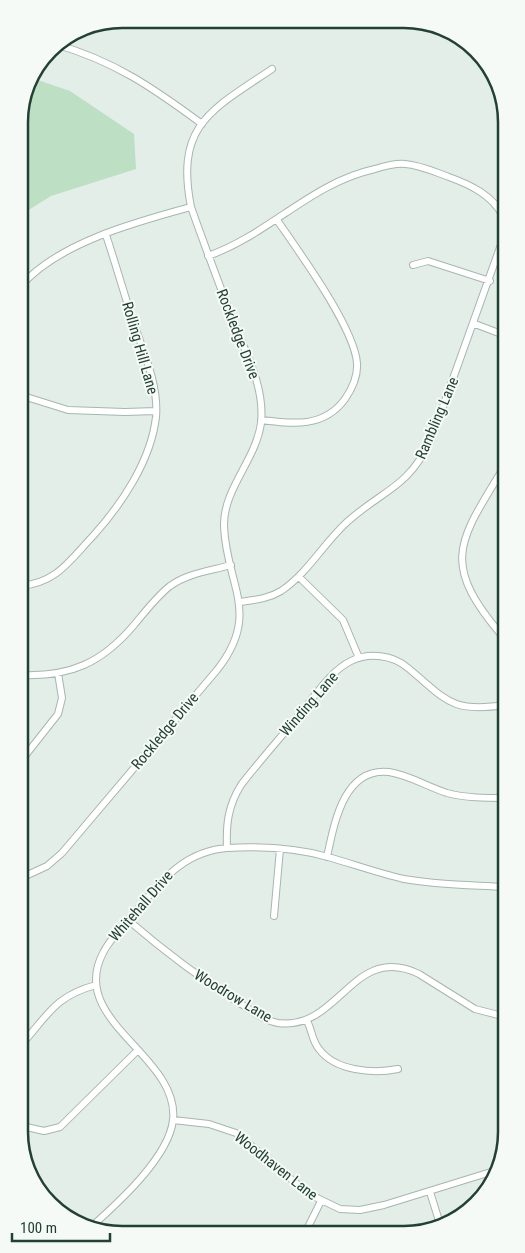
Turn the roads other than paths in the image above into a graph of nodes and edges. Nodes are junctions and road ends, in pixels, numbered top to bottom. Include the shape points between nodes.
1 (64, 47) edge
2 (272, 70) dead end
3 (202, 124) junction
4 (191, 208) junction
5 (498, 208) edge
6 (277, 220) junction
7 (106, 235) junction
8 (208, 256) junction
9 (498, 256) edge
10 (413, 265) dead end
11 (28, 279) edge
12 (490, 281) junction
13 (475, 324) junction
14 (498, 333) edge
15 (28, 398) edge
16 (156, 411) junction
17 (261, 420) junction
18 (498, 478) edge
19 (231, 565) junction
20 (299, 578) junction
21 (28, 584) edge
22 (240, 602) junction
23 (498, 629) edge
24 (358, 658) junction
25 (58, 673) junction
26 (28, 674) edge
27 (497, 707) edge
28 (28, 752) edge
29 (497, 798) edge
30 (227, 848) junction
31 (280, 849) junction
32 (326, 856) junction
33 (28, 875) edge
34 (497, 886) edge
35 (274, 916) dead end
36 (128, 920) junction
37 (96, 985) junction
38 (497, 1015) edge
39 (307, 1021) junction
40 (28, 1037) edge
41 (138, 1050) junction
42 (398, 1069) dead end
43 (173, 1120) junction
44 (28, 1127) edge
45 (488, 1173) edge
46 (430, 1192) junction
47 (321, 1201) junction
48 (438, 1218) edge
49 (96, 1222) edge
50 (308, 1226) edge

1 - 3 street via 139,78
2 - 3 street, Rockledge Drive via 218,106
3 - 4 street, Rockledge Drive via 190,147 186,164
4 - 7 street
4 - 8 street, Rockledge Drive
5 - 6 street via 482,193 459,181 404,164 342,178
6 - 8 street
6 - 17 street via 339,318 355,350 358,366 350,390 337,408 326,416 300,424
7 - 11 street via 58,255
7 - 16 street, Rolling Hill Lane via 148,365
8 - 17 street, Rockledge Drive via 252,366 259,388
9 - 12 street, Rambling Lane
10 - 12 street via 428,261
12 - 13 street, Rambling Lane
13 - 14 street
13 - 20 street, Rambling Lane via 431,440 419,463 397,486 348,522
15 - 16 street via 68,410
16 - 21 street, Rolling Hill Lane via 142,460 128,491 111,517 60,571
17 - 19 street, Rockledge Drive via 257,440 224,517
18 - 23 street via 468,527 462,560 471,594
19 - 22 street, Rockledge Drive
19 - 25 street via 179,581 161,595 107,652 88,664
20 - 22 street, Rambling Lane via 270,596
20 - 24 street via 343,620
22 - 33 street, Rockledge Drive via 237,633 225,660 62,854
24 - 27 street via 380,656 401,663 434,692 456,706
24 - 30 street, Winding Lane via 345,664 329,679 241,785 227,817
25 - 26 street
25 - 28 street via 62,698 58,714
29 - 32 street via 457,795 390,772 373,774 358,782 345,796
30 - 31 street, Whitehall Drive
30 - 36 street, Whitehall Drive via 197,855 178,866
31 - 32 street, Whitehall Drive
31 - 35 street
32 - 34 street, Whitehall Drive via 411,880
36 - 37 street, Whitehall Drive via 103,952
36 - 39 street, Woodrow Lane via 209,984 264,1018 284,1024
37 - 40 street via 64,997
37 - 41 street via 109,1016
38 - 39 street via 475,1009 419,974 390,966 368,973
39 - 42 street via 319,1050 334,1062 378,1072
41 - 43 street via 169,1091
41 - 44 street via 60,1127 44,1131
43 - 47 street, Woodhaven Lane via 209,1124 236,1133
43 - 49 street via 164,1145 146,1170
45 - 46 street, Woodhaven Lane
46 - 47 street, Woodhaven Lane via 360,1210 340,1209
46 - 48 street
47 - 50 street

